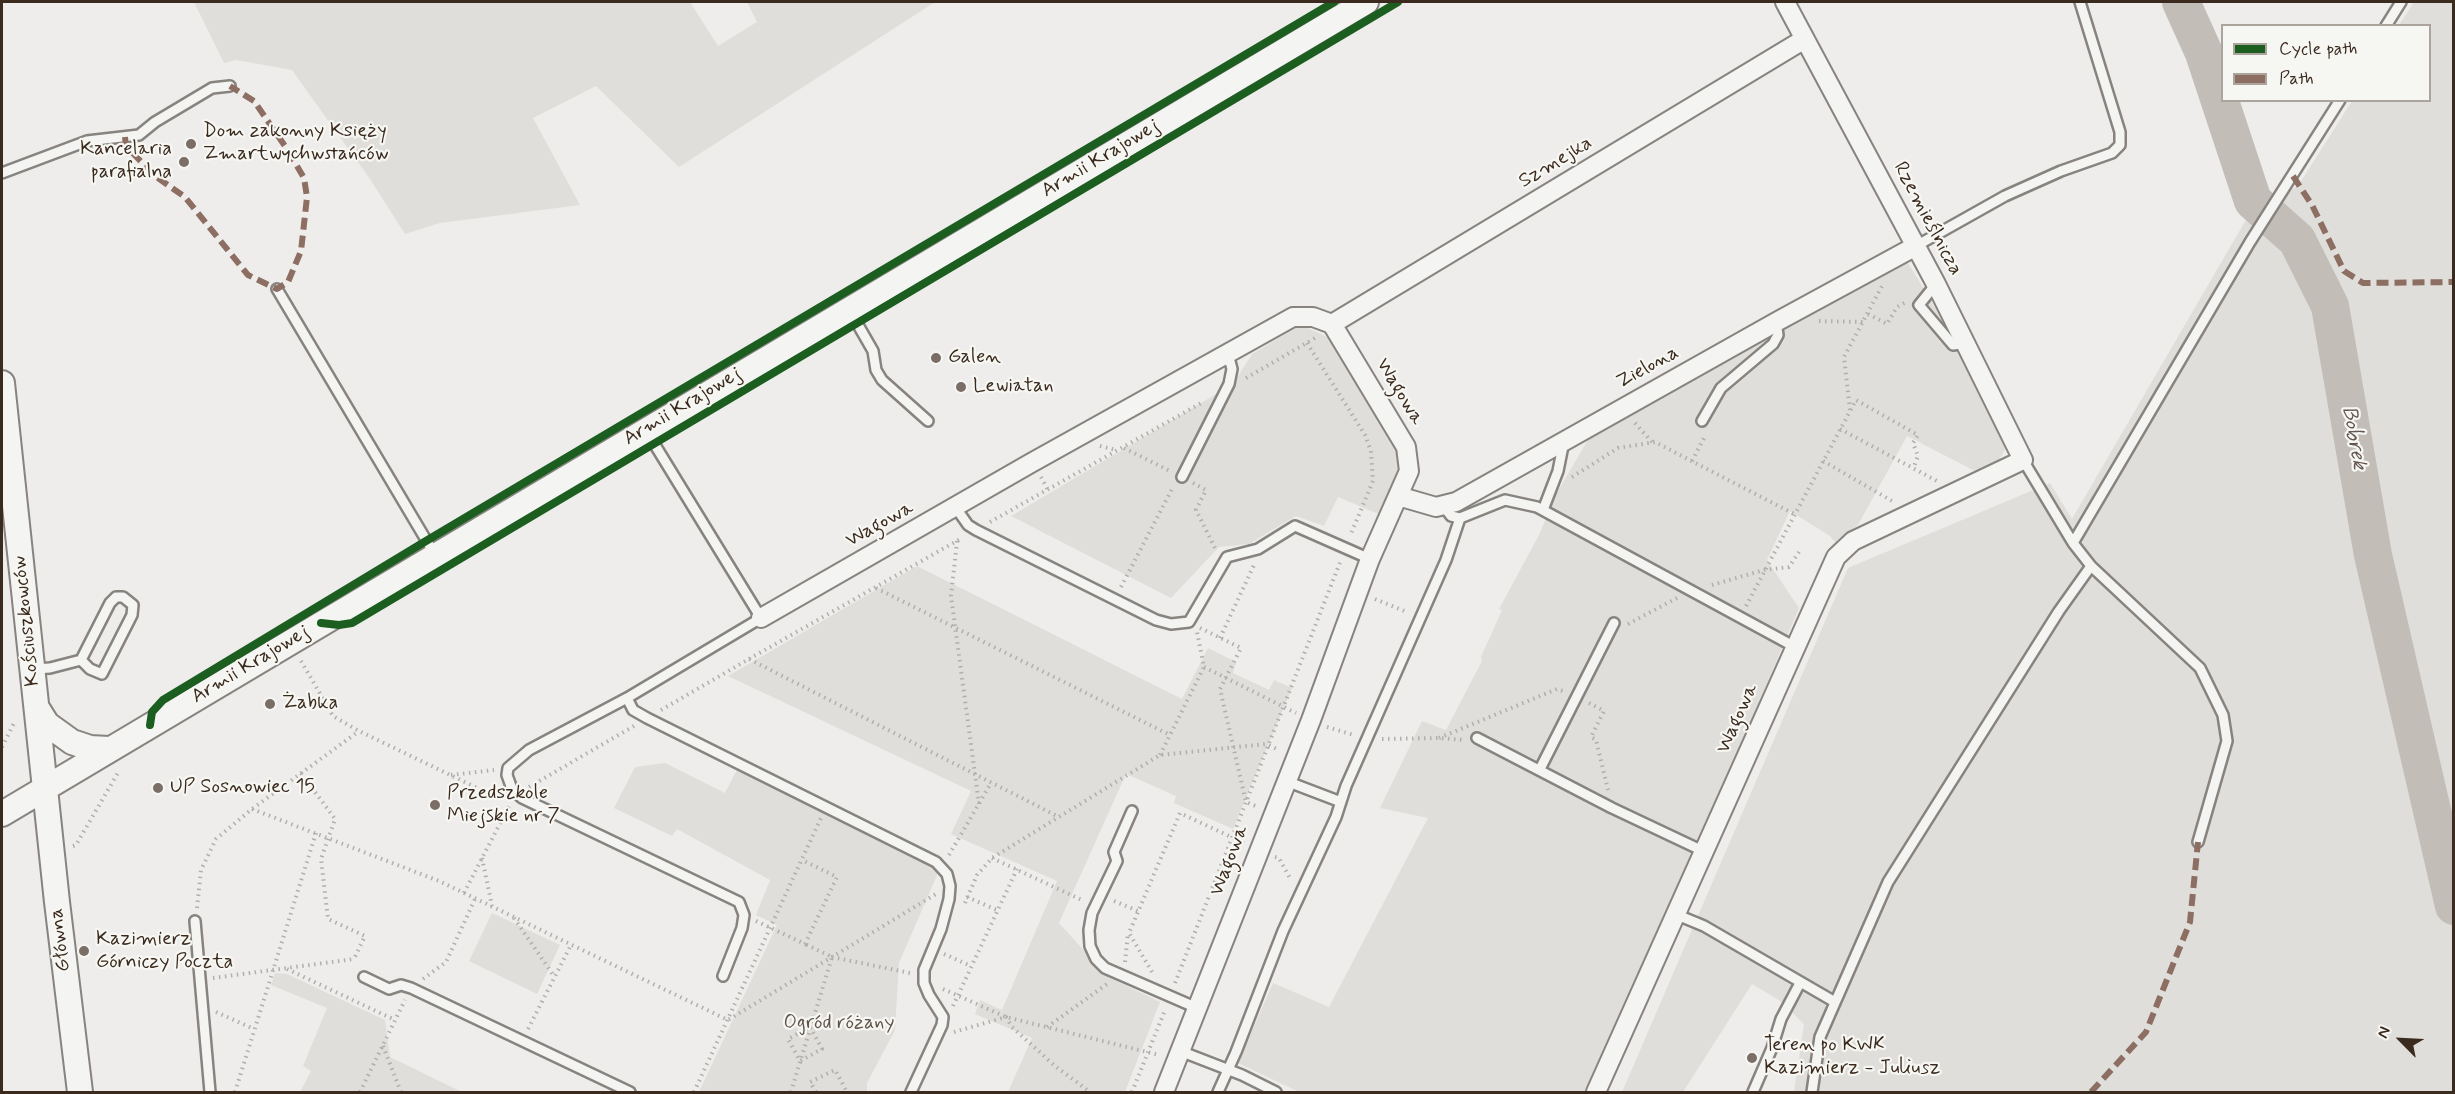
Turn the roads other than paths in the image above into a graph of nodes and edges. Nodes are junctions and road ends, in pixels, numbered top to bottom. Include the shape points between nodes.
1 (1366, 2) edge
2 (1785, 2) edge
3 (2080, 2) edge
4 (2401, 2) edge
5 (2387, 24) edge
6 (1803, 40) junction
7 (230, 86) dead end
8 (2339, 102) edge
9 (2, 173) edge
10 (1916, 246) junction
11 (1936, 284) junction
12 (277, 289) dead end
13 (849, 309) junction
14 (1776, 322) junction
15 (1333, 326) junction
16 (1965, 343) junction
17 (1228, 354) junction
18 (2, 383) edge
19 (1702, 421) dead end
20 (928, 422) dead end
21 (645, 430) junction
22 (1564, 440) junction
23 (2023, 460) junction
24 (1180, 476) road end
25 (1398, 496) junction
26 (1440, 507) junction
27 (956, 508) junction
28 (1543, 510) junction
29 (1460, 518) junction
30 (2073, 543) junction
31 (435, 555) junction
32 (1370, 559) junction
33 (2091, 566) junction
34 (762, 618) junction
35 (1614, 623) road end
36 (1795, 647) junction
37 (81, 660) junction
38 (32, 669) junction
39 (627, 698) junction
40 (37, 708) junction
41 (1477, 738) road end
42 (116, 756) junction
43 (1540, 769) junction
44 (1286, 781) junction
45 (45, 788) junction
46 (1341, 802) junction
47 (1132, 811) dead end
48 (2, 814) edge
49 (2198, 842) dead end
50 (1703, 851) junction
51 (1675, 914) junction
52 (195, 921) road end
53 (723, 976) dead end
54 (364, 977) road end
55 (1800, 983) junction
56 (1836, 1002) junction
57 (1197, 1008) junction
58 (1179, 1056) junction
59 (1227, 1070) junction
60 (80, 1092) edge
61 (210, 1092) edge
62 (630, 1092) edge
63 (910, 1092) edge
64 (1164, 1092) edge
65 (1218, 1092) edge
66 (1276, 1092) edge
67 (1596, 1092) edge
68 (1753, 1092) edge
69 (1812, 1092) edge

1 - 13 street, Armii Krajowej
2 - 6 street, Rzemieślnicza
3 - 10 lane via 2120,132 2120,144 2112,153 2005,196
4 - 5 lane
6 - 10 street, Rzemieślnicza
6 - 15 street, Szmejka
7 - 9 lane via 212,88 154,122 140,135 87,141
8 - 30 lane via 2250,242
10 - 11 street, Rzemieślnicza
10 - 14 street, Zielona
11 - 16 street, Rzemieślnicza
11 - 16 lane via 1919,305 1953,345
12 - 31 lane
13 - 20 lane via 873,351 882,380
13 - 21 street, Armii Krajowej
14 - 19 lane via 1778,335 1773,344 1720,388
14 - 22 street, Zielona
15 - 17 street, Wagowa via 1313,317 1293,317
15 - 25 street, Wagowa via 1406,447 1409,471
16 - 23 street, Rzemieślnicza
17 - 24 lane via 1232,369 1227,389
17 - 27 street, Wagowa
18 - 38 street, Kościuszkowców
21 - 31 street, Armii Krajowej
21 - 34 lane
22 - 26 street, Zielona
22 - 28 lane
23 - 30 lane
23 - 36 street, Wagowa via 1853,541 1836,557
25 - 26 street
25 - 32 street, Wagowa
26 - 29 lane
27 - 32 lane via 976,530 1171,624 1189,622 1227,557 1258,549 1295,526
27 - 34 street, Wagowa
28 - 29 lane via 1505,500
28 - 36 lane
29 - 46 lane via 1446,560
30 - 33 lane
31 - 42 street, Armii Krajowej
32 - 44 street, Wagowa
33 - 49 lane via 2200,668 2223,715 2227,741
33 - 56 lane via 1888,882
34 - 39 lane
35 - 43 lane
36 - 50 street, Wagowa
37 - 37 lane via 110,603 123,597 133,605 132,615 102,674
37 - 38 lane
38 - 40 street, Kościuszkowców
39 - 53 lane via 529,750 508,768 512,789 522,798 739,902 744,915 742,928
39 - 63 lane via 633,710 647,718 942,868 949,880 950,894 924,970 928,995 942,1022
40 - 42 street via 47,724 72,742
40 - 45 street, Kościuszkowców
41 - 43 lane
42 - 45 street, Armii Krajowej
43 - 50 lane
44 - 46 lane
44 - 57 street, Wagowa
45 - 48 street, Armii Krajowej
45 - 60 street, Główna
46 - 59 lane
47 - 57 lane via 1114,852 1117,861 1096,906 1089,930 1090,946 1105,968
50 - 51 street, Wagowa
51 - 55 lane via 1704,926
51 - 67 street, Wagowa
52 - 61 lane
54 - 62 lane via 389,989 401,985 411,988
55 - 56 lane
55 - 68 lane via 1781,1019
56 - 69 lane via 1820,1037
57 - 58 street, Wagowa
58 - 59 lane
58 - 64 street, Wagowa
59 - 65 lane
59 - 66 lane

